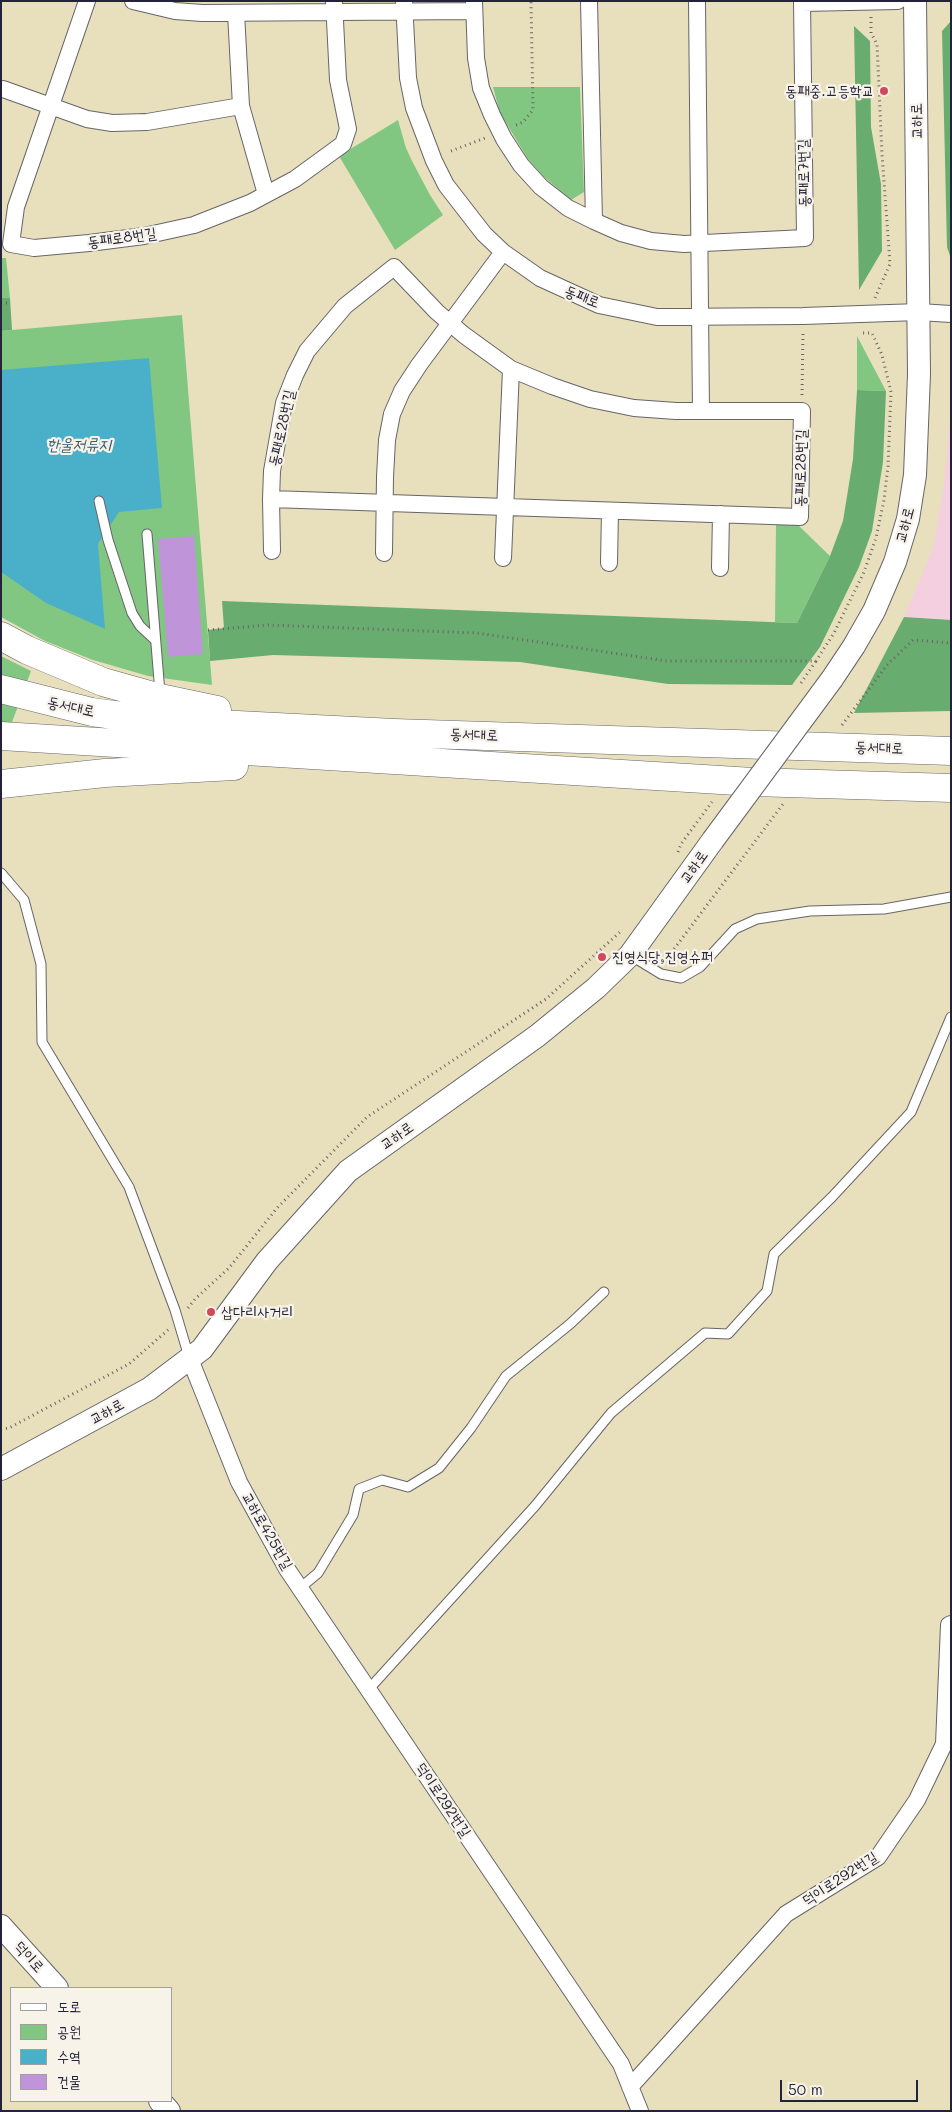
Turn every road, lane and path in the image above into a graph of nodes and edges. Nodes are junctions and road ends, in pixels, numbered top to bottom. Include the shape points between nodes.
1 (86, 1) edge
2 (134, 1) edge
3 (531, 1) edge
4 (589, 1) edge
5 (697, 1) edge
6 (898, 1) edge
7 (915, 1) edge
8 (802, 2) edge
9 (871, 2) edge
10 (404, 6) edge
11 (474, 6) edge
12 (334, 7) edge
13 (236, 12) junction
14 (3, 89) dead end
15 (51, 105) junction
16 (241, 106) junction
17 (500, 132) junction
18 (451, 151) dead end
19 (266, 194) junction
20 (8, 206) edge
21 (594, 221) junction
22 (699, 244) junction
23 (503, 252) junction
24 (1, 303) edge
25 (10, 303) dead end
26 (919, 312) junction
27 (874, 314) junction
28 (951, 314) edge
29 (803, 316) junction
30 (700, 317) junction
31 (449, 323) junction
32 (793, 333) dead end
33 (803, 333) junction
34 (813, 333) dead end
35 (852, 333) dead end
36 (872, 333) junction
37 (511, 369) junction
38 (701, 411) junction
39 (802, 411) junction
40 (271, 499) junction
41 (99, 501) dead end
42 (384, 503) junction
43 (504, 507) junction
44 (610, 511) junction
45 (721, 514) junction
46 (147, 534) dead end
47 (272, 551) dead end
48 (384, 552) dead end
49 (503, 558) dead end
50 (609, 563) dead end
51 (720, 568) dead end
52 (208, 630) dead end
53 (1, 636) edge
54 (155, 640) junction
55 (816, 661) junction
56 (1, 689) edge
57 (796, 691) dead end
58 (160, 698) junction
59 (394, 732) junction
60 (1, 736) edge
61 (951, 751) edge
62 (593, 773) junction
63 (729, 780) junction
64 (1, 784) edge
65 (951, 788) edge
66 (678, 853) dead end
67 (1, 873) edge
68 (951, 897) edge
69 (620, 931) dead end
70 (630, 955) junction
71 (951, 1017) edge
72 (604, 1292) dead end
73 (178, 1321) junction
74 (190, 1359) junction
75 (1, 1430) edge
76 (1, 1469) edge
77 (300, 1588) junction
78 (951, 1624) edge
79 (369, 1689) junction
80 (1, 1926) edge
81 (56, 1987) edge
82 (630, 2087) junction
83 (640, 2111) edge

1 - 15 street, 동패로8번길
2 - 13 street via 175,11
3 - 17 path via 533,110 523,122
4 - 21 street
5 - 22 street
6 - 9 street, 동패로7번길
7 - 26 street, 교하로
8 - 9 street, 동패로7번길
8 - 22 street, 동패로7번길 via 805,238
9 - 27 path via 871,33 877,44 890,264 875,298
10 - 11 street, 동패로7번길
10 - 12 street
10 - 23 street, 동패로 via 408,78 423,135 446,185 484,234
11 - 17 street, 동패로7번길 via 476,58 482,88
12 - 13 street
12 - 19 street, 동패로8번길 via 338,80 348,129 343,144 295,179
13 - 16 street
14 - 15 street
15 - 16 street via 87,119 112,123 146,122
15 - 20 street, 동패로8번길
16 - 19 street
17 - 18 path
17 - 21 street, 동패로7번길 via 521,165 541,187 568,208
19 - 20 street, 동패로8번길 via 194,225 144,236 34,248 11,244
21 - 22 street, 동패로7번길 via 651,241
22 - 30 street
23 - 30 street, 동패로 via 540,278 599,305 658,317
23 - 31 street
24 - 25 path
26 - 27 street, 동패로
26 - 28 street, 동패로
26 - 70 street, 교하로, bridge via 915,475 908,519 895,562 874,611 832,679
27 - 29 street, 동패로
27 - 36 path
29 - 30 street, 동패로
29 - 33 path
30 - 38 street
31 - 37 street, 동패로28번길
31 - 40 street, 동패로28번길 via 394,267 345,306 307,351 284,403
31 - 42 street via 402,390 392,414 387,440
32 - 33 path
33 - 34 path
33 - 39 path
35 - 36 path
36 - 55 path via 882,355 891,392 884,500 864,572 834,633
37 - 38 street, 동패로28번길 via 590,399 634,408
37 - 43 street
38 - 39 street, 동패로28번길
39 - 45 street, 동패로28번길 via 800,517
40 - 42 street, 동패로28번길
40 - 47 street, 동패로28번길
41 - 54 lane via 132,614
42 - 43 street, 동패로28번길
42 - 48 street
43 - 44 street, 동패로28번길
43 - 49 street
44 - 45 street, 동패로28번길
44 - 50 street
45 - 51 street
46 - 54 lane
52 - 55 path via 268,625 477,633 667,660
53 - 58 highway via 103,682
54 - 58 lane
55 - 57 path
56 - 59 highway, 동서대로 via 92,712 158,721
58 - 59 highway via 228,712
59 - 61 highway, 동서대로
60 - 62 highway, 동서대로
62 - 63 highway, 동서대로
62 - 64 highway via 212,766
63 - 65 highway, 동서대로
63 - 66 path via 681,844
67 - 73 lane via 24,900 41,964 42,1042 129,1187
68 - 70 lane via 884,909 810,910 757,919 735,929 700,967 681,978 661,974
69 - 73 path via 546,999 367,1117 277,1208 229,1268 195,1299
70 - 74 street, 교하로 via 538,1036 348,1172 267,1261 202,1349
71 - 79 lane via 911,1112 774,1254 767,1291 728,1334 705,1333 611,1413 535,1506
72 - 77 lane via 506,1376 439,1468 408,1487 382,1480 359,1489 353,1515 318,1573
73 - 74 lane
73 - 75 path via 129,1364
74 - 76 street, 교하로 via 150,1389
74 - 77 street, 교하로425번길 via 239,1482
77 - 79 street, 교하로425번길
78 - 82 street, 덕이로292번길 via 944,1744 917,1800 878,1857 786,1914
79 - 82 street, 덕이로292번길 via 621,2064
80 - 81 street, 덕이로
82 - 83 street, 덕이로292번길

